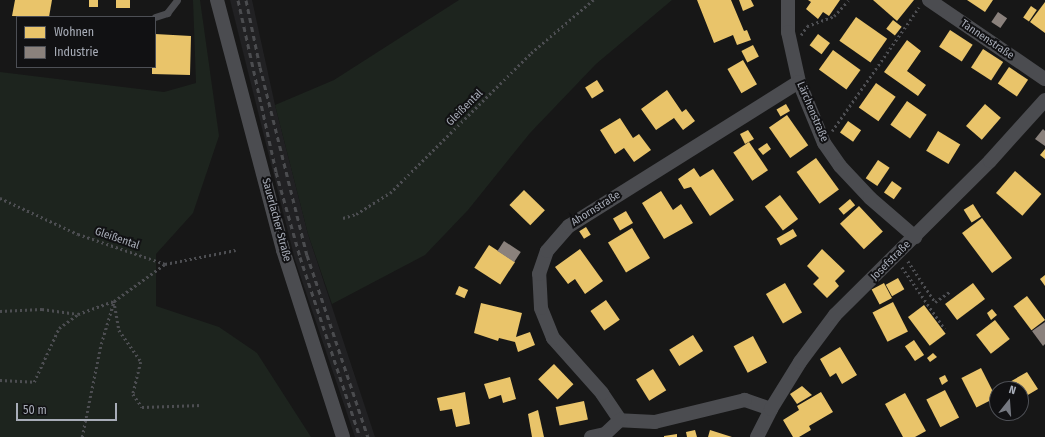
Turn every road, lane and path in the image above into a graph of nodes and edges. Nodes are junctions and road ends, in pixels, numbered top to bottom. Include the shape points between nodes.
1 (177, 0) edge
2 (217, 0) edge
3 (593, 0) edge
4 (788, 0) edge
5 (923, 0) edge
6 (929, 0) edge
7 (848, 1) edge
8 (156, 18) edge
9 (789, 38) junction
10 (1045, 79) edge
11 (799, 82) junction
12 (1045, 100) edge
13 (824, 143) junction
14 (0, 198) edge
15 (343, 218) dead end
16 (915, 237) junction
17 (236, 250) dead end
18 (898, 254) junction
19 (166, 264) junction
20 (951, 291) dead end
21 (114, 301) junction
22 (0, 311) edge
23 (78, 314) junction
24 (945, 329) dead end
25 (0, 380) edge
26 (202, 405) dead end
27 (770, 409) junction
28 (620, 420) junction
29 (82, 437) edge
30 (343, 437) edge
31 (591, 437) edge
32 (757, 437) edge

1 - 8 lane via 167,13
2 - 30 street, Sauerlacher Straße via 283,250
3 - 15 path, Gleißental via 531,54 390,194 356,214
4 - 9 street, Lärchenstraße
5 - 13 path
6 - 10 street, Tannenstraße
7 - 9 path via 834,16 807,26 804,35
9 - 11 street, Lärchenstraße
11 - 13 street, Lärchenstraße
11 - 28 street, Ahornstraße via 569,226 547,251 539,274 538,290 546,325 553,338 602,393
12 - 16 street, Josefstraße via 990,161
13 - 16 street, Lärchenstraße via 840,166 870,198
14 - 19 path, Gleißental via 78,234
16 - 18 street, Josefstraße
17 - 19 path
18 - 20 path via 935,302
18 - 24 path
18 - 27 street, Josefstraße via 835,316 800,362
19 - 21 path
21 - 23 path
21 - 26 path via 119,330 141,362 133,394 142,407
21 - 29 path via 101,344
22 - 23 path via 42,309
23 - 25 path via 59,328 34,382
27 - 28 street via 745,400 655,422
27 - 32 street, Josefstraße
28 - 31 street via 605,434

